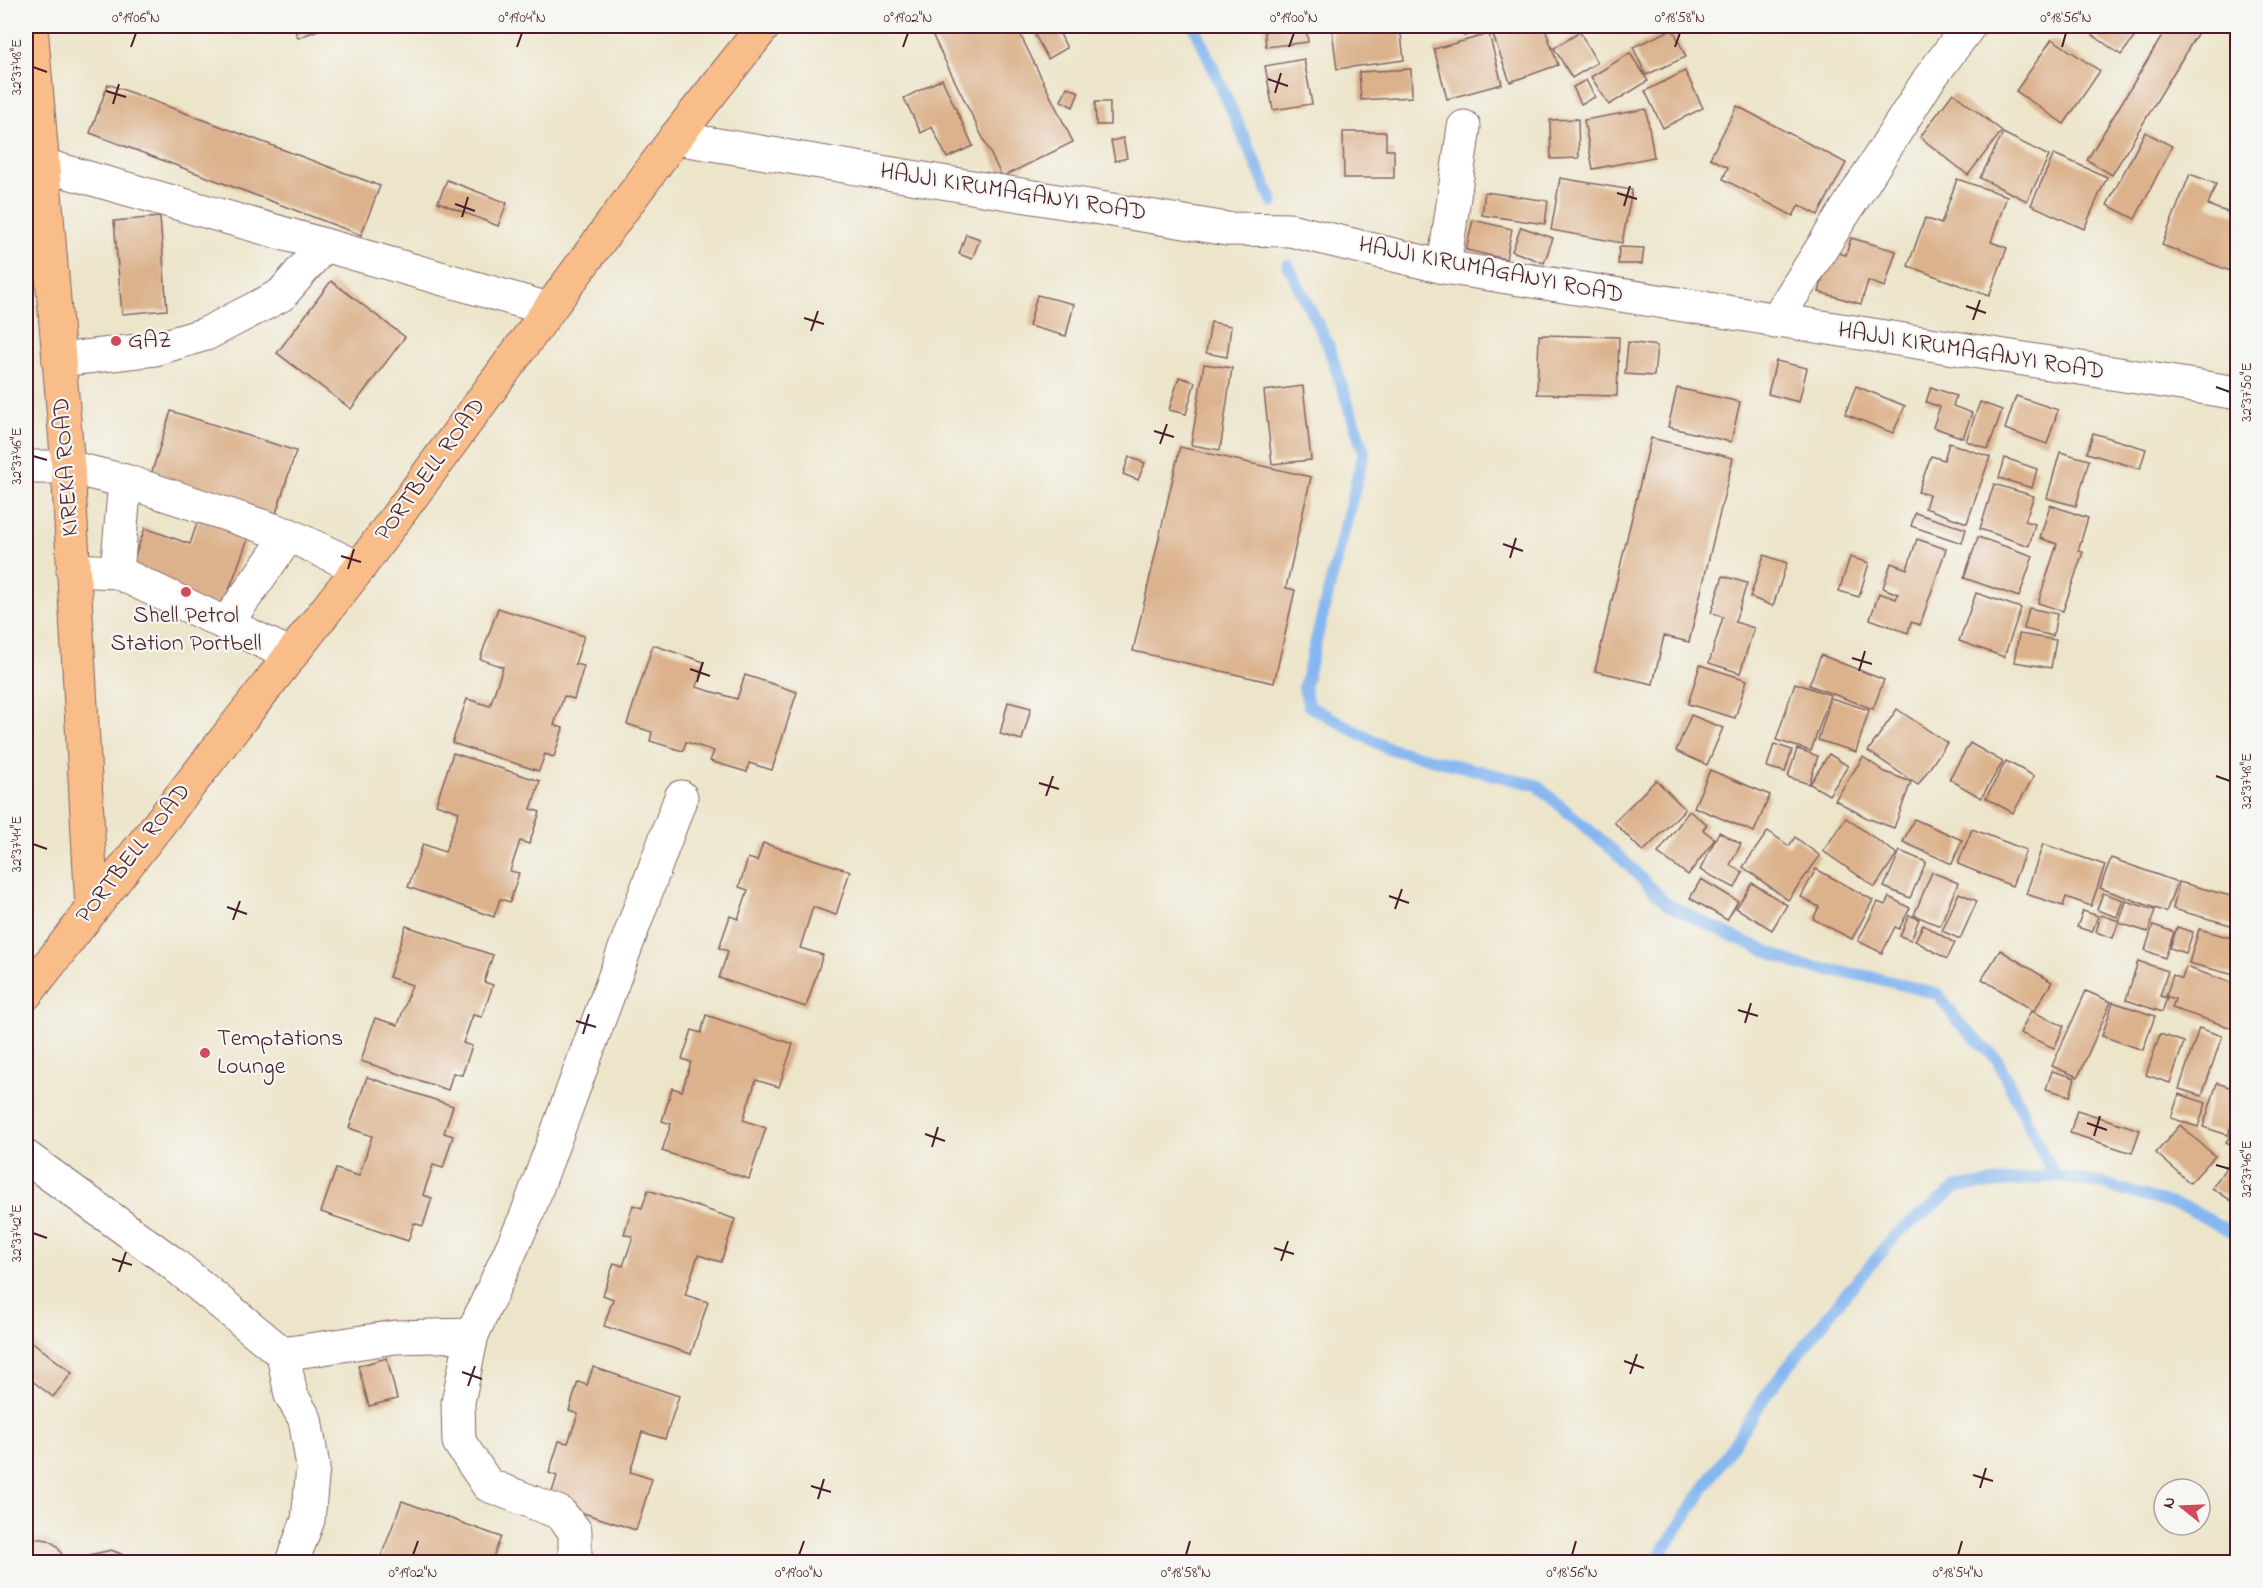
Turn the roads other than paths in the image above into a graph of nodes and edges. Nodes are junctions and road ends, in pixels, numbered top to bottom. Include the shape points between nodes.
1 (31, 26) edge
2 (764, 26) edge
3 (1969, 26) edge
4 (1464, 127) dead end
5 (675, 138) junction
6 (43, 165) junction
7 (324, 245) junction
8 (1444, 267) junction
9 (549, 309) junction
10 (1775, 322) junction
11 (59, 360) junction
12 (2238, 393) edge
13 (26, 466) edge
14 (68, 467) junction
15 (124, 481) junction
16 (289, 535) junction
17 (359, 568) junction
18 (73, 570) junction
19 (117, 572) junction
20 (226, 624) junction
21 (291, 655) junction
22 (681, 796) dead end
23 (92, 908) junction
24 (26, 994) edge
25 (26, 1157) edge
26 (472, 1335) junction
27 (283, 1354) junction
28 (292, 1563) edge
29 (575, 1563) edge

1 - 6 main road, KIREKA ROAD
2 - 5 main road, PORTBELL ROAD
3 - 10 street via 1929,79
4 - 8 street
5 - 8 street, HAJJI KIRUMAGANYI ROAD via 1227,229 1290,230
5 - 9 main road, PORTBELL ROAD
6 - 7 street
6 - 11 main road, KIREKA ROAD
7 - 9 street
7 - 11 street via 281,295 206,334 155,349
8 - 10 street, HAJJI KIRUMAGANYI ROAD
9 - 17 main road, PORTBELL ROAD
10 - 12 street, HAJJI KIRUMAGANYI ROAD
11 - 14 main road, KIREKA ROAD
13 - 14 street
14 - 15 street
14 - 18 main road, KIREKA ROAD
15 - 16 street
15 - 19 street
16 - 17 street
16 - 20 street
17 - 21 main road, PORTBELL ROAD
18 - 19 street
18 - 23 main road, KIREKA ROAD
19 - 20 street
20 - 21 street
21 - 23 main road, PORTBELL ROAD
22 - 26 street via 526,1217
23 - 24 main road, PORTBELL ROAD
25 - 27 street via 171,1262
26 - 27 street via 395,1337
26 - 29 street via 458,1402 459,1442 488,1485 560,1513 575,1531
27 - 28 street via 291,1395 305,1419 314,1467 308,1520

